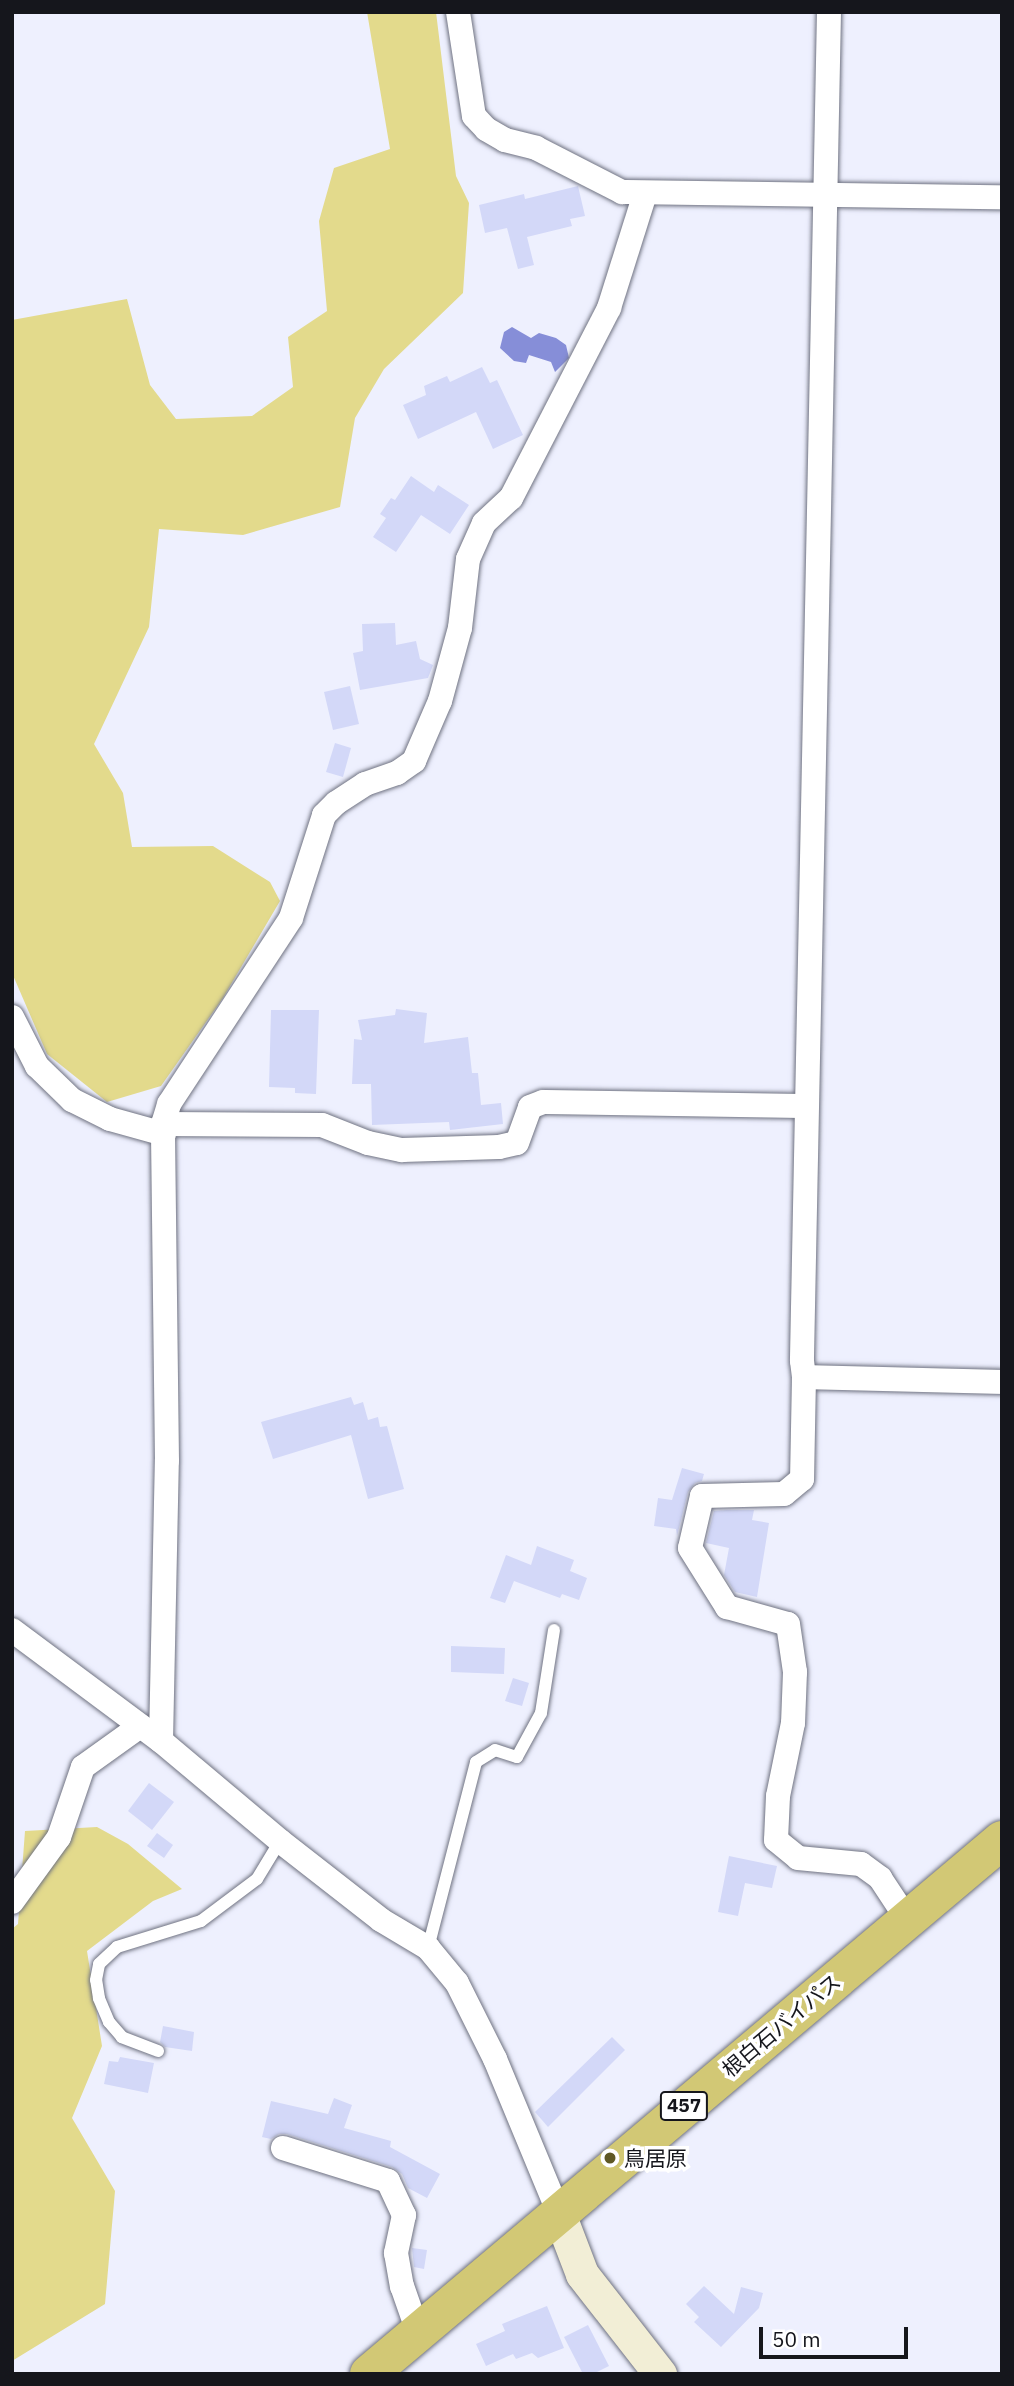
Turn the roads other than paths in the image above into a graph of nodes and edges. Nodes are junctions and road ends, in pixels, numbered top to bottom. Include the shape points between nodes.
1 (458, 12) edge
2 (829, 12) edge
3 (645, 194) junction
4 (826, 194) junction
5 (1002, 197) edge
6 (12, 1017) edge
7 (806, 1107) junction
8 (164, 1129) junction
9 (804, 1377) junction
10 (1002, 1382) edge
11 (12, 1630) edge
12 (554, 1630) dead end
13 (140, 1726) junction
14 (161, 1741) junction
15 (1002, 1840) edge
16 (280, 1841) junction
17 (12, 1902) edge
18 (907, 1919) junction
19 (428, 1948) junction
20 (158, 2051) dead end
21 (283, 2148) dead end
22 (558, 2211) junction
23 (418, 2332) junction
24 (369, 2374) edge
25 (660, 2374) edge

1 - 3 street via 474,116 486,129 505,140 536,148 622,192
2 - 4 street
3 - 4 street
3 - 8 street via 610,308 511,498 484,523 468,559 460,628 443,689 414,761 397,773 365,784 324,815 291,918 181,1083 169,1104
4 - 5 street
4 - 7 street
6 - 8 street via 37,1066 72,1100 110,1119
7 - 8 street via 543,1102 530,1107 517,1143 499,1147 402,1150 322,1125
7 - 9 street
8 - 14 street via 167,1461
9 - 10 street
9 - 18 street via 802,1479 784,1494 702,1496 690,1548 727,1607 788,1624 795,1672 793,1723 778,1796 776,1840 798,1858 860,1864 880,1878
11 - 13 street
12 - 19 lane via 541,1713 517,1757 495,1750 476,1762
13 - 14 street
13 - 17 street via 83,1767 59,1837
14 - 16 street
15 - 18 highway, 根白石バイパス / 457
16 - 19 street via 381,1920
16 - 20 lane via 257,1878 201,1921 117,1947 99,1964 99,1998 109,2022 121,2037
18 - 22 highway, 根白石バイパス / 457
19 - 22 street via 457,1983 495,2059
21 - 23 street via 388,2181 404,2215 396,2253
22 - 23 highway, 根白石バイパス / 457
22 - 25 street via 582,2274
23 - 24 highway, 根白石バイパス / 457

